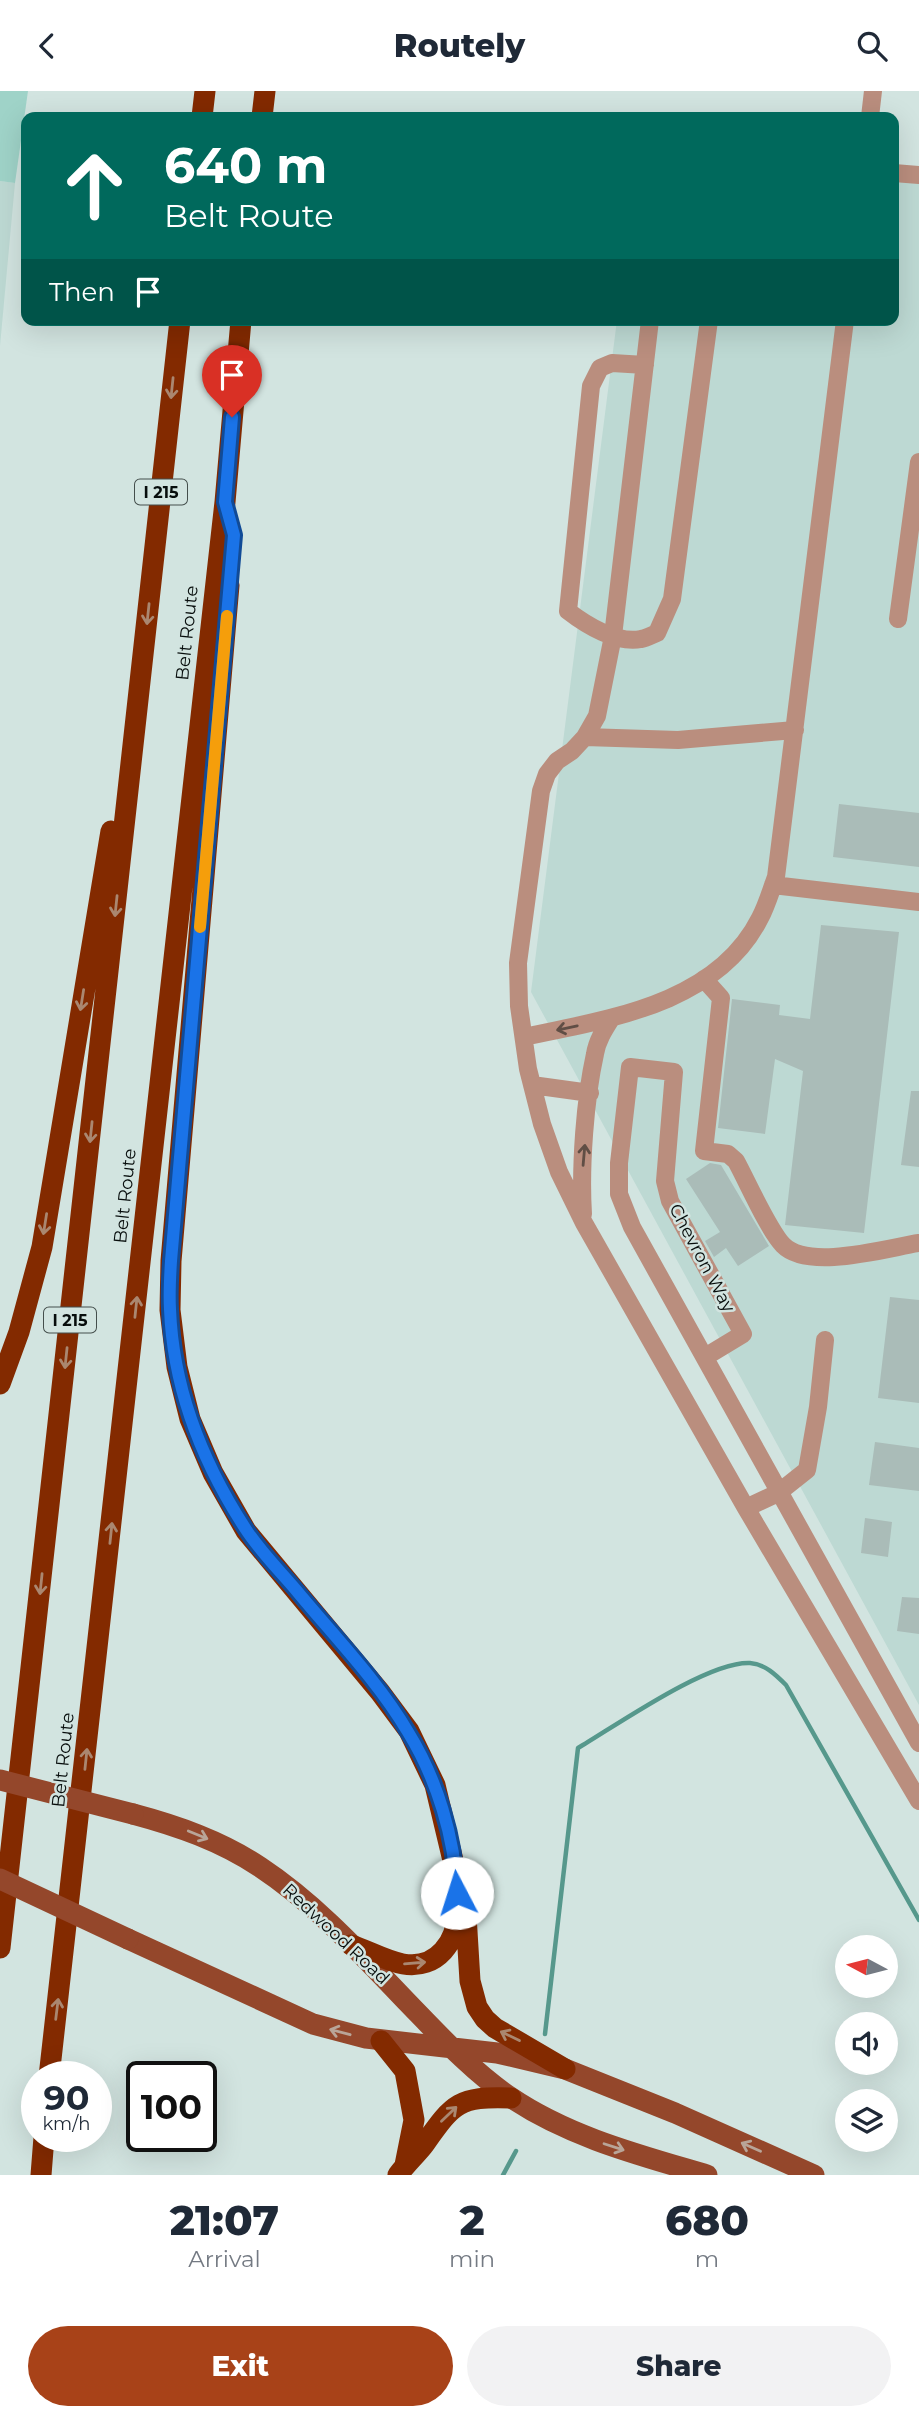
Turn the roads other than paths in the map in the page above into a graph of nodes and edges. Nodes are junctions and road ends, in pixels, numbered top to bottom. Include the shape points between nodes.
1 (205, 91) edge
2 (265, 91) edge
3 (873, 91) edge
4 (203, 112) edge
5 (263, 112) edge
6 (871, 112) edge
7 (899, 173) edge
8 (919, 175) edge
9 (179, 326) edge
10 (241, 326) edge
11 (649, 326) edge
12 (708, 326) edge
13 (844, 326) edge
14 (645, 365) junction
15 (919, 462) edge
16 (225, 502) junction
17 (898, 619) dead end
18 (613, 636) junction
19 (139, 692) junction
20 (795, 730) junction
21 (585, 737) junction
22 (773, 885) junction
23 (919, 902) edge
24 (704, 979) junction
25 (611, 1019) junction
26 (524, 1037) junction
27 (532, 1085) junction
28 (590, 1093) junction
29 (583, 1223) junction
30 (919, 1243) edge
31 (825, 1340) dead end
32 (705, 1357) junction
33 (0, 1384) edge
34 (778, 1493) junction
35 (746, 1508) junction
36 (918, 1737) edge
37 (891, 1750) junction
38 (0, 1780) edge
39 (917, 1798) edge
40 (456, 1871) junction
41 (0, 1879) edge
42 (351, 1945) junction
43 (0, 1948) edge
44 (381, 2041) junction
45 (456, 2050) junction
46 (51, 2061) edge
47 (565, 2069) junction
48 (511, 2098) junction
49 (43, 2152) edge
50 (402, 2170) edge
51 (41, 2175) edge
52 (707, 2175) edge
53 (814, 2175) edge

1 - 4 highway
2 - 5 highway
3 - 6 lane
7 - 8 lane
9 -> 19 highway, I 215
10 - 16 highway, Belt Route
11 - 14 lane
12 - 18 lane via 671,599 657,633 639,640
13 - 20 lane
14 - 18 lane
14 - 18 lane via 612,363 600,368 592,386 568,611
15 - 17 lane
16 - 40 highway via 234,535 171,1261 170,1310 177,1367 190,1419 208,1462 246,1531 408,1731 435,1785
46 -> 16 highway, Belt Route
18 - 21 lane via 597,716
19 -> 33 highway via 121,766 41,1247
19 -> 43 highway, I 215
20 - 21 lane via 678,740
20 - 22 lane
21 - 26 lane via 557,761 541,790 518,963
22 - 23 lane
22 - 24 lane via 760,919 740,947
24 - 25 lane via 666,1000
24 - 30 lane via 721,998 704,1151 728,1154 736,1161 784,1246 798,1255 830,1257
25 -> 26 lane
25 - 28 lane via 595,1052
26 - 27 lane
27 - 28 lane
27 - 29 lane via 559,1172
29 -> 28 lane
29 - 35 lane
31 - 34 lane via 807,1470
32 - 32 lane, Chevron Way via 632,1227 619,1194 631,1067 674,1072 665,1181 670,1201 743,1334
32 - 34 lane, Chevron Way
34 - 35 lane
34 - 36 lane, Chevron Way
35 - 37 lane
36 - 37 lane
37 - 39 lane
38 -> 42 main road, Redwood Road, bridge via 201,1836 253,1862 298,1895
42 -> 40 highway via 403,1964 435,1959 450,1944 456,1928
47 -> 40 highway via 495,2028 477,2007
44 -> 41 main road, bridge via 297,2018
42 - 45 main road, Redwood Road
44 - 45 main road
44 - 50 highway via 405,2071 414,2120
45 - 47 main road via 497,2053
45 - 48 main road, Redwood Road
53 -> 47 main road
50 -> 48 highway via 446,2113 480,2097
48 -> 52 main road, Redwood Road via 585,2137
49 - 51 highway

